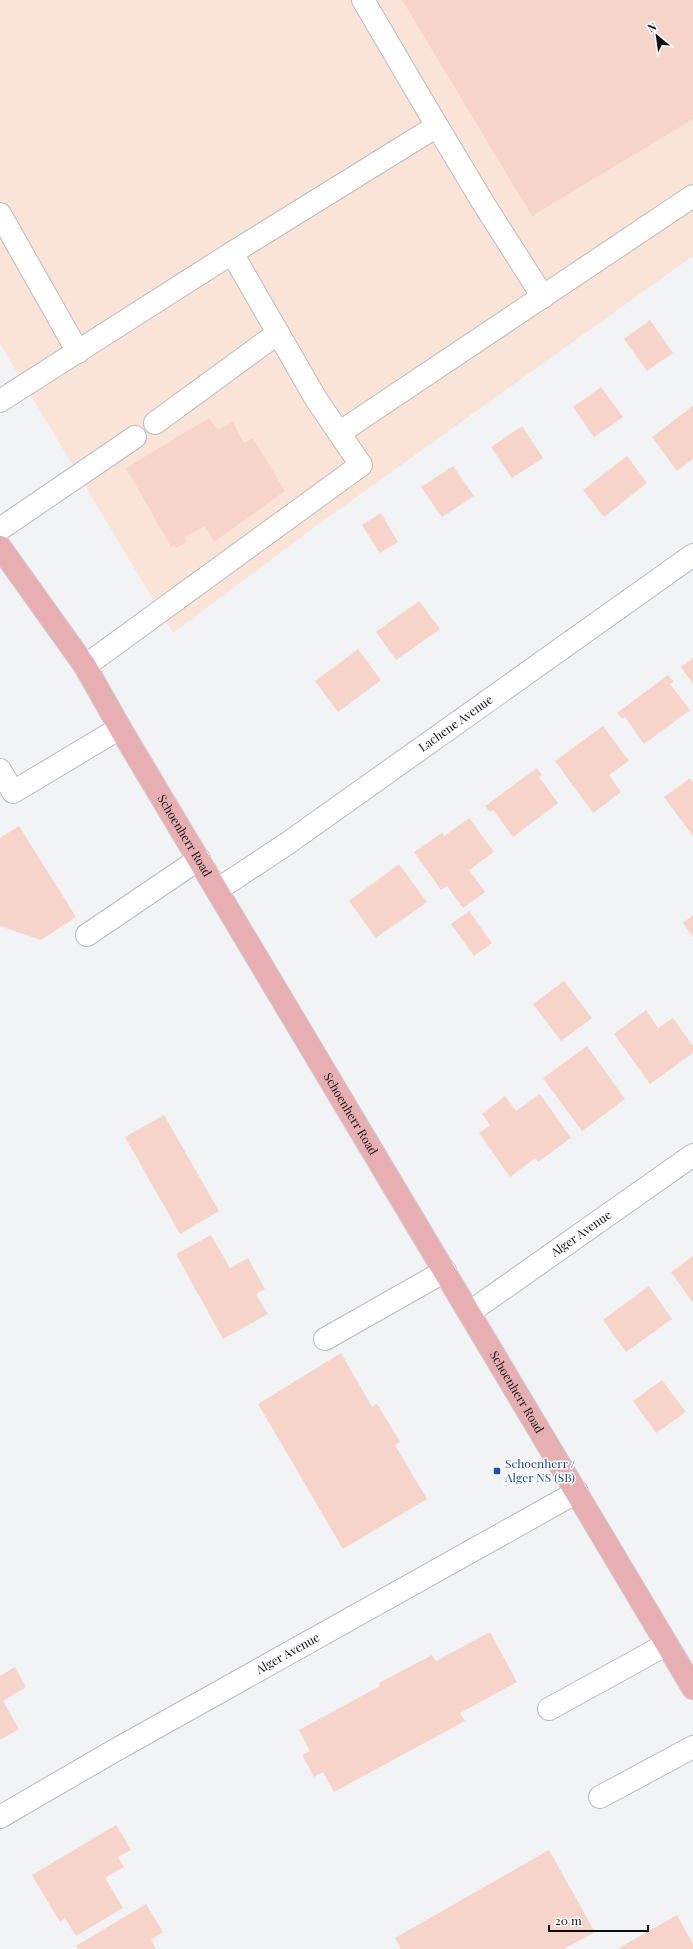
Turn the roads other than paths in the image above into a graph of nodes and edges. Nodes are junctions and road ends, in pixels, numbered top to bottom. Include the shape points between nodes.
1 (363, 0) edge
2 (437, 126) junction
3 (693, 196) edge
4 (0, 214) edge
5 (232, 253) junction
6 (543, 296) junction
7 (278, 333) junction
8 (78, 352) junction
9 (0, 401) edge
10 (154, 423) dead end
11 (339, 433) junction
12 (135, 437) dead end
13 (0, 528) edge
14 (0, 546) edge
15 (693, 555) edge
16 (85, 666) junction
17 (120, 728) junction
18 (0, 770) edge
19 (199, 860) junction
20 (217, 890) junction
21 (87, 935) dead end
22 (693, 1155) edge
23 (445, 1271) junction
24 (470, 1312) junction
25 (325, 1339) dead end
26 (577, 1492) junction
27 (667, 1644) junction
28 (693, 1688) edge
29 (549, 1709) dead end
30 (693, 1747) edge
31 (600, 1797) dead end
32 (0, 1817) edge

1 - 2 street
2 - 5 street
2 - 6 street
3 - 6 street
4 - 8 street
5 - 7 street
5 - 8 street
6 - 11 street
7 - 10 street
7 - 11 street
8 - 9 street
11 - 16 street via 361,465
12 - 13 street
14 - 16 main road, Schoenherr Road
15 - 20 street, Lachene Avenue
16 - 17 main road, Schoenherr Road
17 - 18 street via 13,792
17 - 19 main road, Schoenherr Road
19 - 20 main road, Schoenherr Road
19 - 21 street
20 - 23 main road, Schoenherr Road
22 - 24 street, Alger Avenue
23 - 24 main road, Schoenherr Road
23 - 25 street
24 - 26 main road, Schoenherr Road
26 - 27 main road, Schoenherr Road
26 - 32 street, Alger Avenue
27 - 28 main road, Schoenherr Road
27 - 29 street
30 - 31 street

